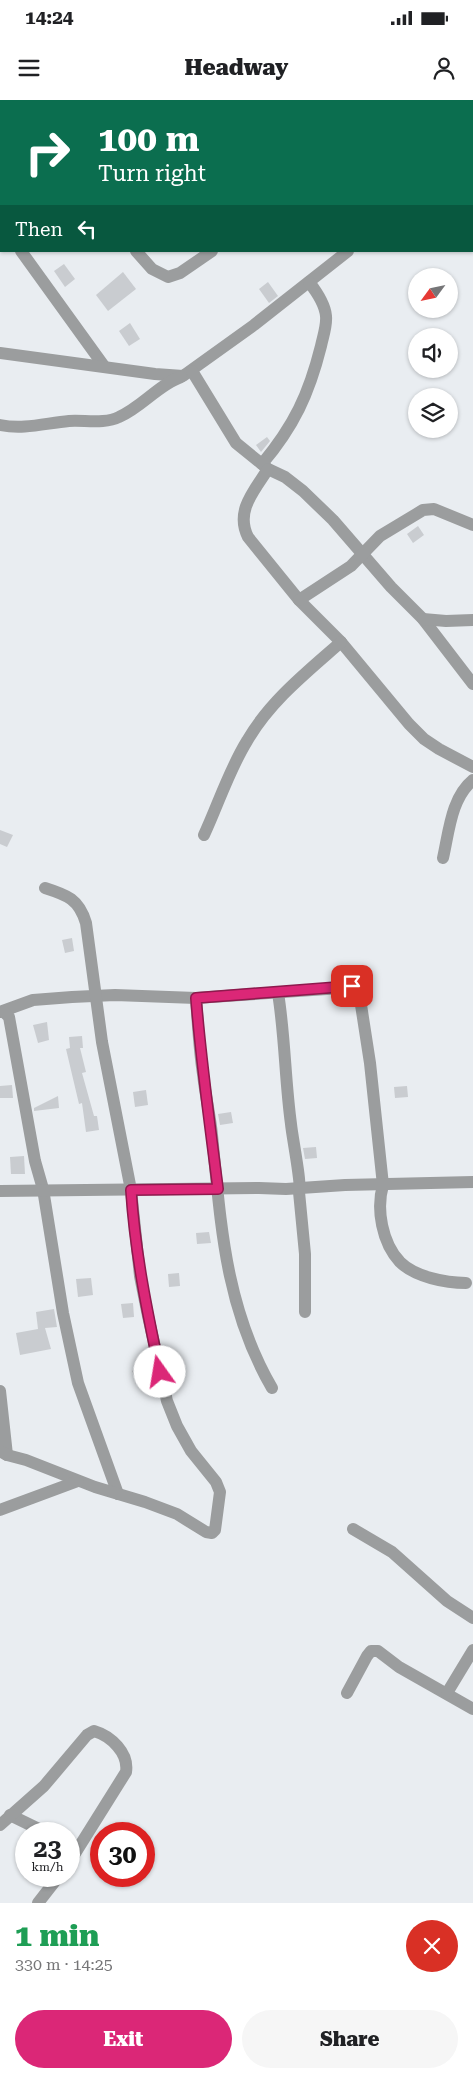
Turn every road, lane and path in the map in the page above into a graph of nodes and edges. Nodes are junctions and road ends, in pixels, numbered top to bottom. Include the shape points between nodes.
1 (22, 252) edge
2 (137, 252) edge
3 (211, 252) edge
4 (347, 252) edge
5 (308, 282) junction
6 (0, 353) edge
7 (104, 366) junction
8 (187, 374) junction
9 (0, 425) edge
10 (265, 466) junction
11 (473, 525) edge
12 (363, 554) junction
13 (299, 600) junction
14 (423, 619) junction
15 (473, 620) edge
16 (342, 642) junction
17 (473, 684) edge
18 (473, 767) edge
19 (473, 780) edge
20 (204, 836) dead end
21 (443, 858) dead end
22 (45, 888) dead end
23 (278, 993) junction
24 (97, 996) junction
25 (196, 998) junction
26 (2, 1012) edge
27 (473, 1182) edge
28 (383, 1185) junction
29 (301, 1187) junction
30 (218, 1189) junction
31 (43, 1190) junction
32 (131, 1190) junction
33 (0, 1191) edge
34 (466, 1283) dead end
35 (305, 1312) dead end
36 (272, 1388) dead end
37 (0, 1391) edge
38 (3, 1453) edge
39 (78, 1481) junction
40 (118, 1494) junction
41 (0, 1510) edge
42 (353, 1529) dead end
43 (473, 1618) edge
44 (473, 1650) edge
45 (348, 1693) dead end
46 (447, 1693) junction
47 (473, 1709) edge
48 (10, 1815) junction
49 (25, 1822) edge
50 (0, 1825) edge
51 (80, 1838) edge
52 (50, 1887) edge
53 (38, 1903) edge

1 - 7 street
2 - 3 street via 152,268 168,278
4 - 5 street
5 - 8 street
5 - 10 street via 320,298 326,315 319,352 301,408
6 - 7 street
7 - 8 street via 156,374
8 - 9 street via 168,382 118,418 25,427
8 - 10 street via 236,443
10 - 12 street via 303,491
10 - 13 street via 244,508 244,528
11 - 12 street via 434,509 423,510 380,536
12 - 13 street via 351,566
12 - 14 street
13 - 16 street
14 - 15 street via 446,622
14 - 17 street
16 - 18 street via 424,739
16 - 20 street via 291,686 259,723 246,742
19 - 21 street via 456,802
22 - 24 street via 74,900 81,909
23 - 25 street
23 - 28 street via 356,987 359,992
23 - 29 street via 290,1122
24 - 25 street
24 - 26 street via 33,1000
24 - 32 street via 102,1042
25 - 30 street via 202,1074
26 - 31 street via 9,1017
27 - 28 street
28 - 29 street
28 - 34 street via 379,1217 399,1261 432,1277
29 - 30 street
29 - 35 street
30 - 32 street
30 - 36 street via 227,1262 239,1316 258,1364
31 - 32 street
31 - 33 street
31 - 40 street via 50,1243 78,1383
32 - 40 street via 140,1276 167,1401 191,1451 216,1482 220,1492 215,1530 206,1532 177,1514
37 - 38 street
38 - 39 street
39 - 40 street
39 - 41 street
42 - 43 street via 392,1552 447,1601
44 - 46 street
45 - 46 street via 371,1650 378,1651
46 - 47 street
48 - 49 street
48 - 50 street
48 - 51 street via 44,1786 87,1735 94,1731 102,1733 125,1758 126,1772 108,1803
52 - 53 street

